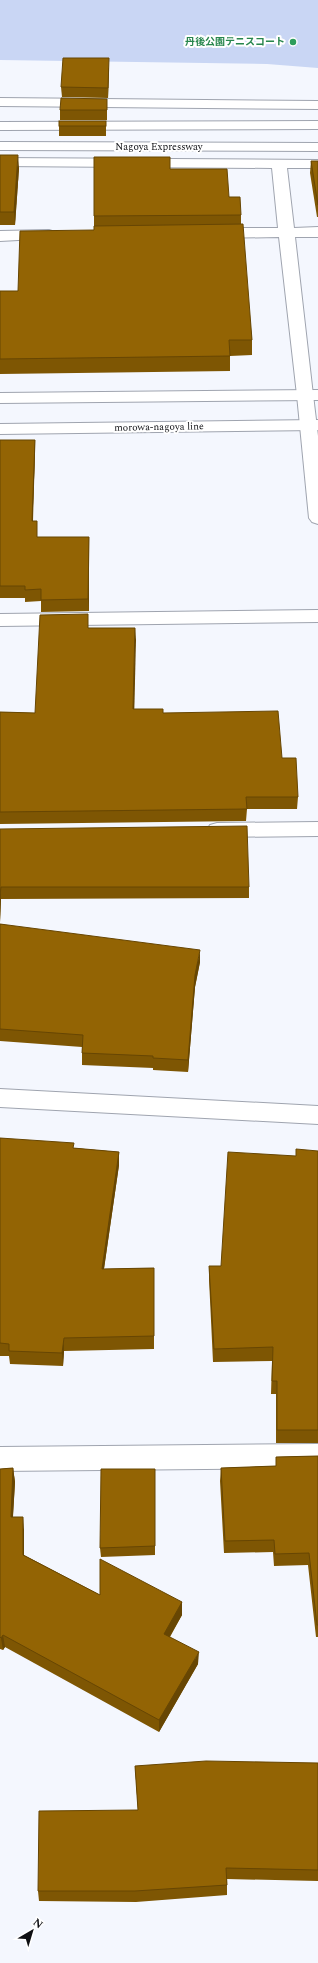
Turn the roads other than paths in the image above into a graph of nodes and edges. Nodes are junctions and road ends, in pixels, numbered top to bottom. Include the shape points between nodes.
1 (0, 102) edge
2 (318, 105) edge
3 (318, 125) edge
4 (0, 126) edge
5 (0, 146) edge
6 (318, 147) edge
7 (0, 162) edge
8 (279, 164) junction
9 (318, 164) edge
10 (287, 232) junction
11 (318, 232) edge
12 (199, 233) edge
13 (64, 235) edge
14 (0, 236) edge
15 (311, 395) edge
16 (0, 398) edge
17 (313, 425) edge
18 (0, 429) edge
19 (318, 518) edge
20 (318, 616) edge
21 (0, 620) edge
22 (318, 829) edge
23 (199, 830) edge
24 (0, 1098) edge
25 (318, 1115) edge
26 (318, 1456) edge
27 (0, 1459) edge

1 - 2 main road
3 - 4 main road
5 - 6 main road, Nagoya Expressway
7 - 8 main road
8 - 9 main road
8 - 10 main road
10 - 11 main road
10 - 12 main road
10 - 15 main road
13 - 14 main road
15 - 16 main road
15 - 17 main road
17 - 18 main road, morowa-nagoya line
17 - 19 main road
20 - 21 main road
22 - 23 main road
24 - 25 main road
26 - 27 main road

